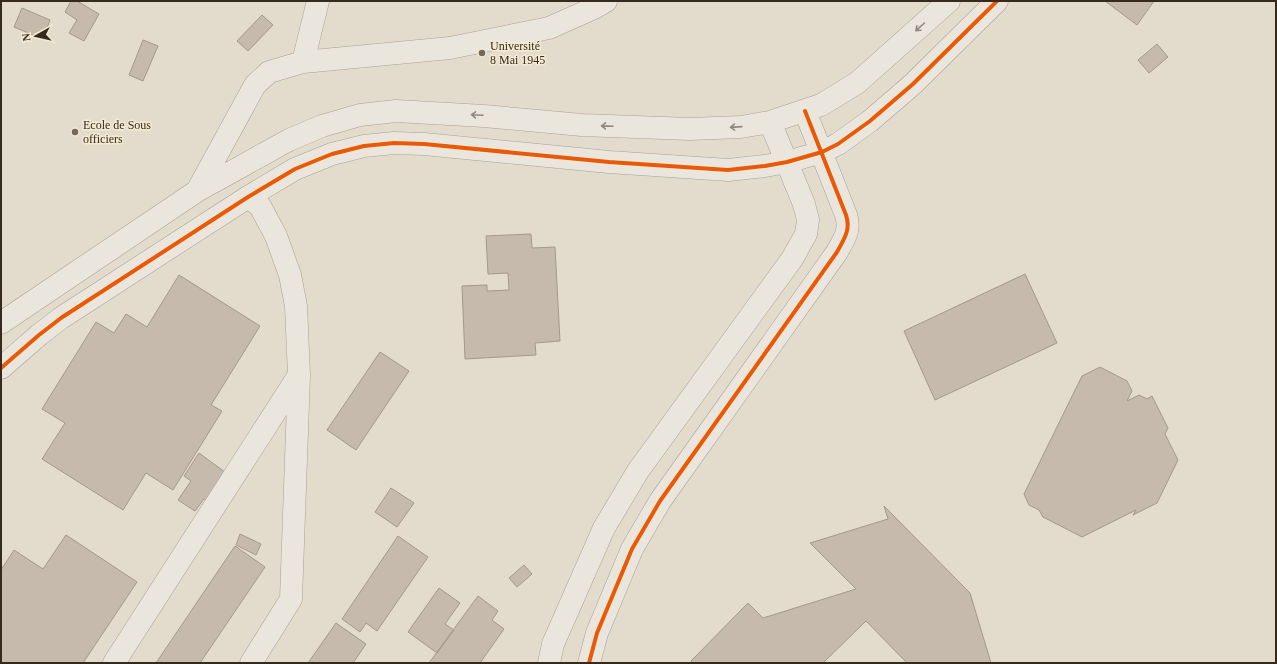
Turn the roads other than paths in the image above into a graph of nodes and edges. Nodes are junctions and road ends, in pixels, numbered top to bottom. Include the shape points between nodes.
1 (318, 1) edge
2 (606, 1) edge
3 (949, 1) edge
4 (997, 1) edge
5 (303, 62) junction
6 (805, 111) junction
7 (770, 122) junction
8 (822, 152) junction
9 (786, 162) junction
10 (196, 191) junction
11 (248, 197) junction
12 (1, 322) edge
13 (1, 368) edge
14 (299, 375) junction
15 (114, 663) edge
16 (251, 663) edge
17 (549, 663) edge
18 (589, 663) edge

1 - 5 street
2 - 5 street via 549,28 465,45
3 -> 6 street via 858,83 821,105
4 - 8 street via 913,84 870,121
5 - 10 street via 269,72 255,85
6 - 7 street
6 - 8 street
7 - 9 street
7 -> 10 street via 741,127 690,129 582,125 396,111 360,115 322,126 289,140
8 - 9 street
8 - 18 street via 848,222 848,230 837,252 660,501 632,549 597,633
9 - 11 street via 728,170 394,143 364,146 332,154 295,168
9 - 17 street via 804,204 808,220 806,234 792,258 638,471 604,528 553,644
10 - 12 street
11 - 13 street via 61,318
11 - 14 street via 260,206 273,230 290,275 296,306
14 - 15 street
14 - 16 street via 291,599

